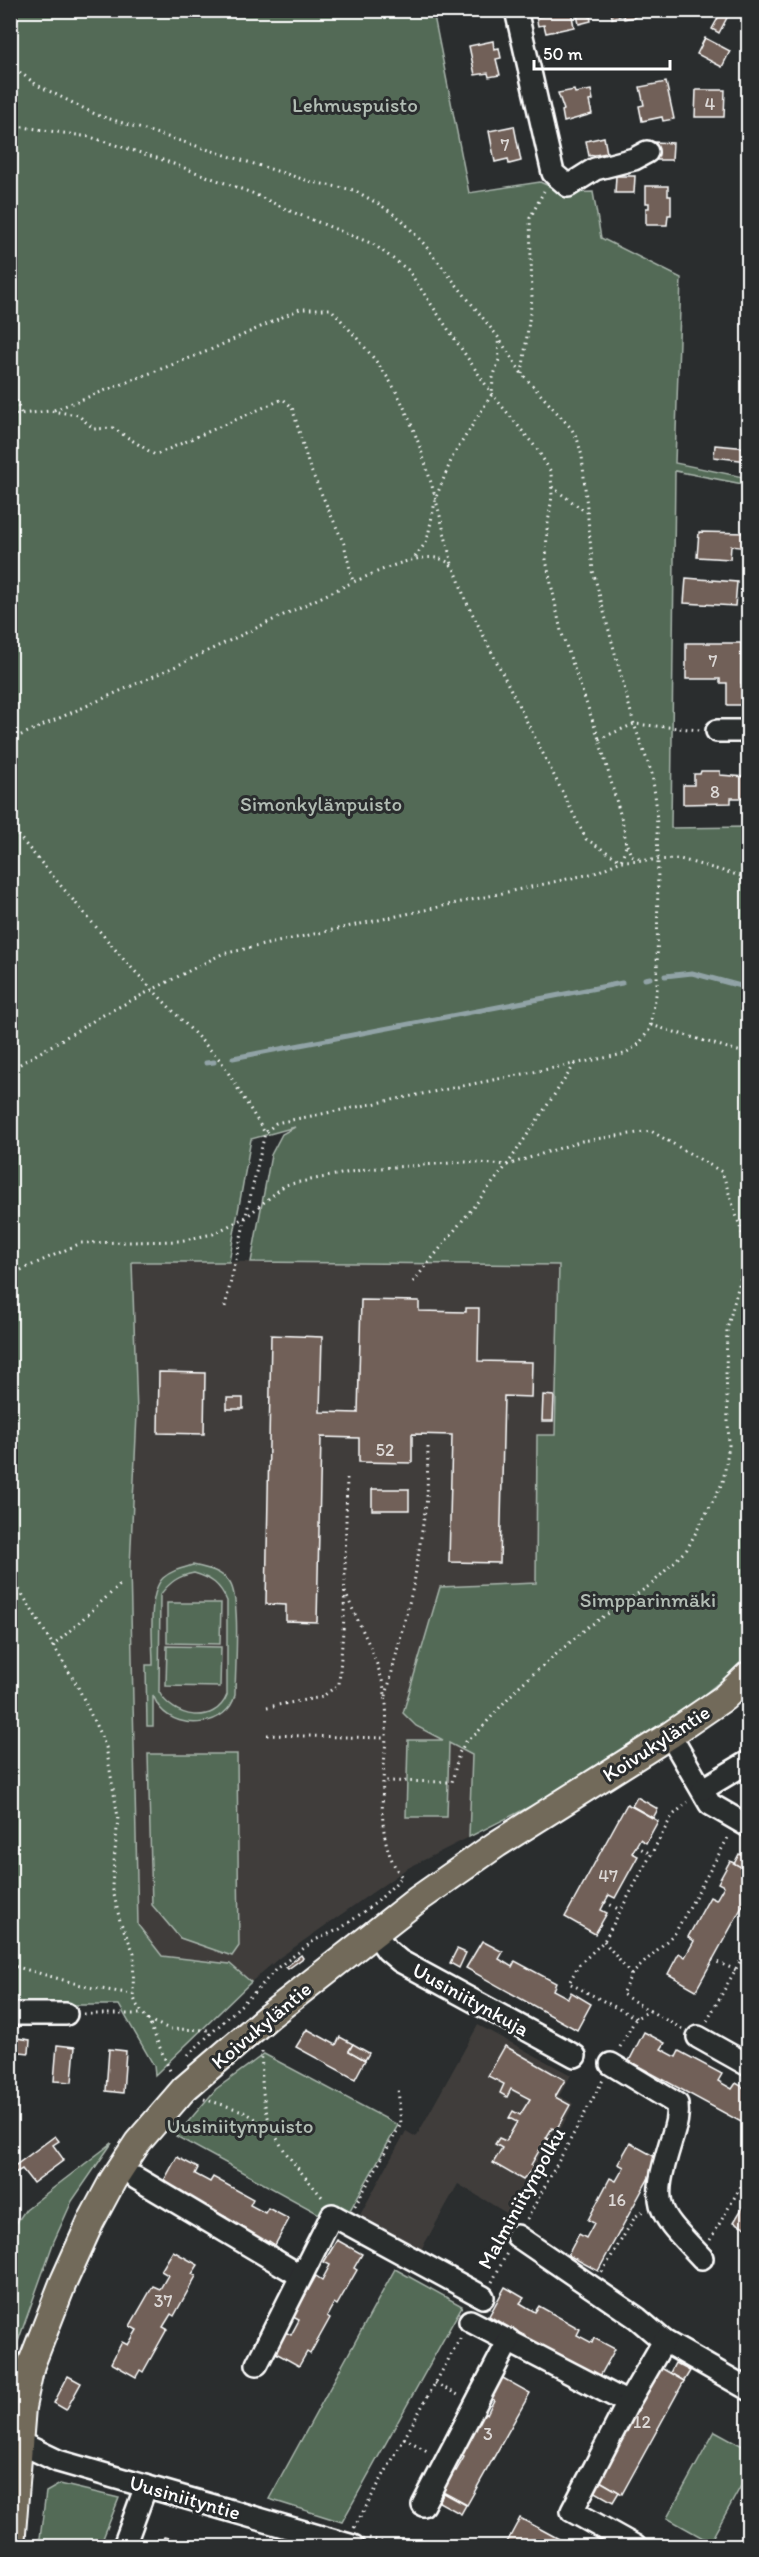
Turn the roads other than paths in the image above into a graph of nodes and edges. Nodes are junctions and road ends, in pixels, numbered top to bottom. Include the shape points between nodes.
1 (516, 10) edge
2 (647, 152) dead end
3 (717, 731) road end
4 (748, 731) edge
5 (748, 1675) edge
6 (670, 1735) junction
7 (748, 1762) edge
8 (703, 1789) junction
9 (743, 1823) edge
10 (375, 1933) junction
11 (66, 2013) road end
12 (10, 2014) edge
13 (698, 2037) road end
14 (575, 2056) dead end
15 (611, 2064) road end
16 (748, 2065) edge
17 (136, 2178) dead end
18 (517, 2236) road end
19 (706, 2250) road end
20 (301, 2276) junction
21 (483, 2297) road end
22 (470, 2321) road end
23 (509, 2340) junction
24 (664, 2341) junction
25 (257, 2364) dead end
26 (748, 2389) edge
27 (627, 2403) junction
28 (15, 2440) edge
29 (146, 2486) junction
30 (423, 2505) dead end
31 (350, 2546) edge
32 (11, 2547) edge
33 (124, 2547) edge
34 (635, 2547) edge

1 - 2 street via 560,180
3 - 4 street
5 - 6 main road, Koivukyläntie via 724,1698
6 - 8 street
6 - 10 main road, Koivukyläntie via 497,1844
7 - 8 street
8 - 9 street via 710,1804
10 - 14 street, Uusiniitynkuja via 400,1961
10 - 28 main road, Koivukyläntie via 184,2089 138,2142 91,2221 55,2303 25,2386
11 - 12 street
13 - 16 street
15 - 19 street via 677,2104 679,2118 659,2179 659,2199 666,2220
17 - 20 street
18 - 24 street via 637,2318
20 - 21 street via 339,2219
20 - 25 street
22 - 23 street
23 - 27 street
23 - 30 street
24 - 26 street
24 - 27 street
27 - 34 street via 572,2511
28 - 29 street, Uusiniityntie via 58,2460
28 - 32 main road, Koivukyläntie
29 - 31 street, Uusiniityntie
29 - 33 street

